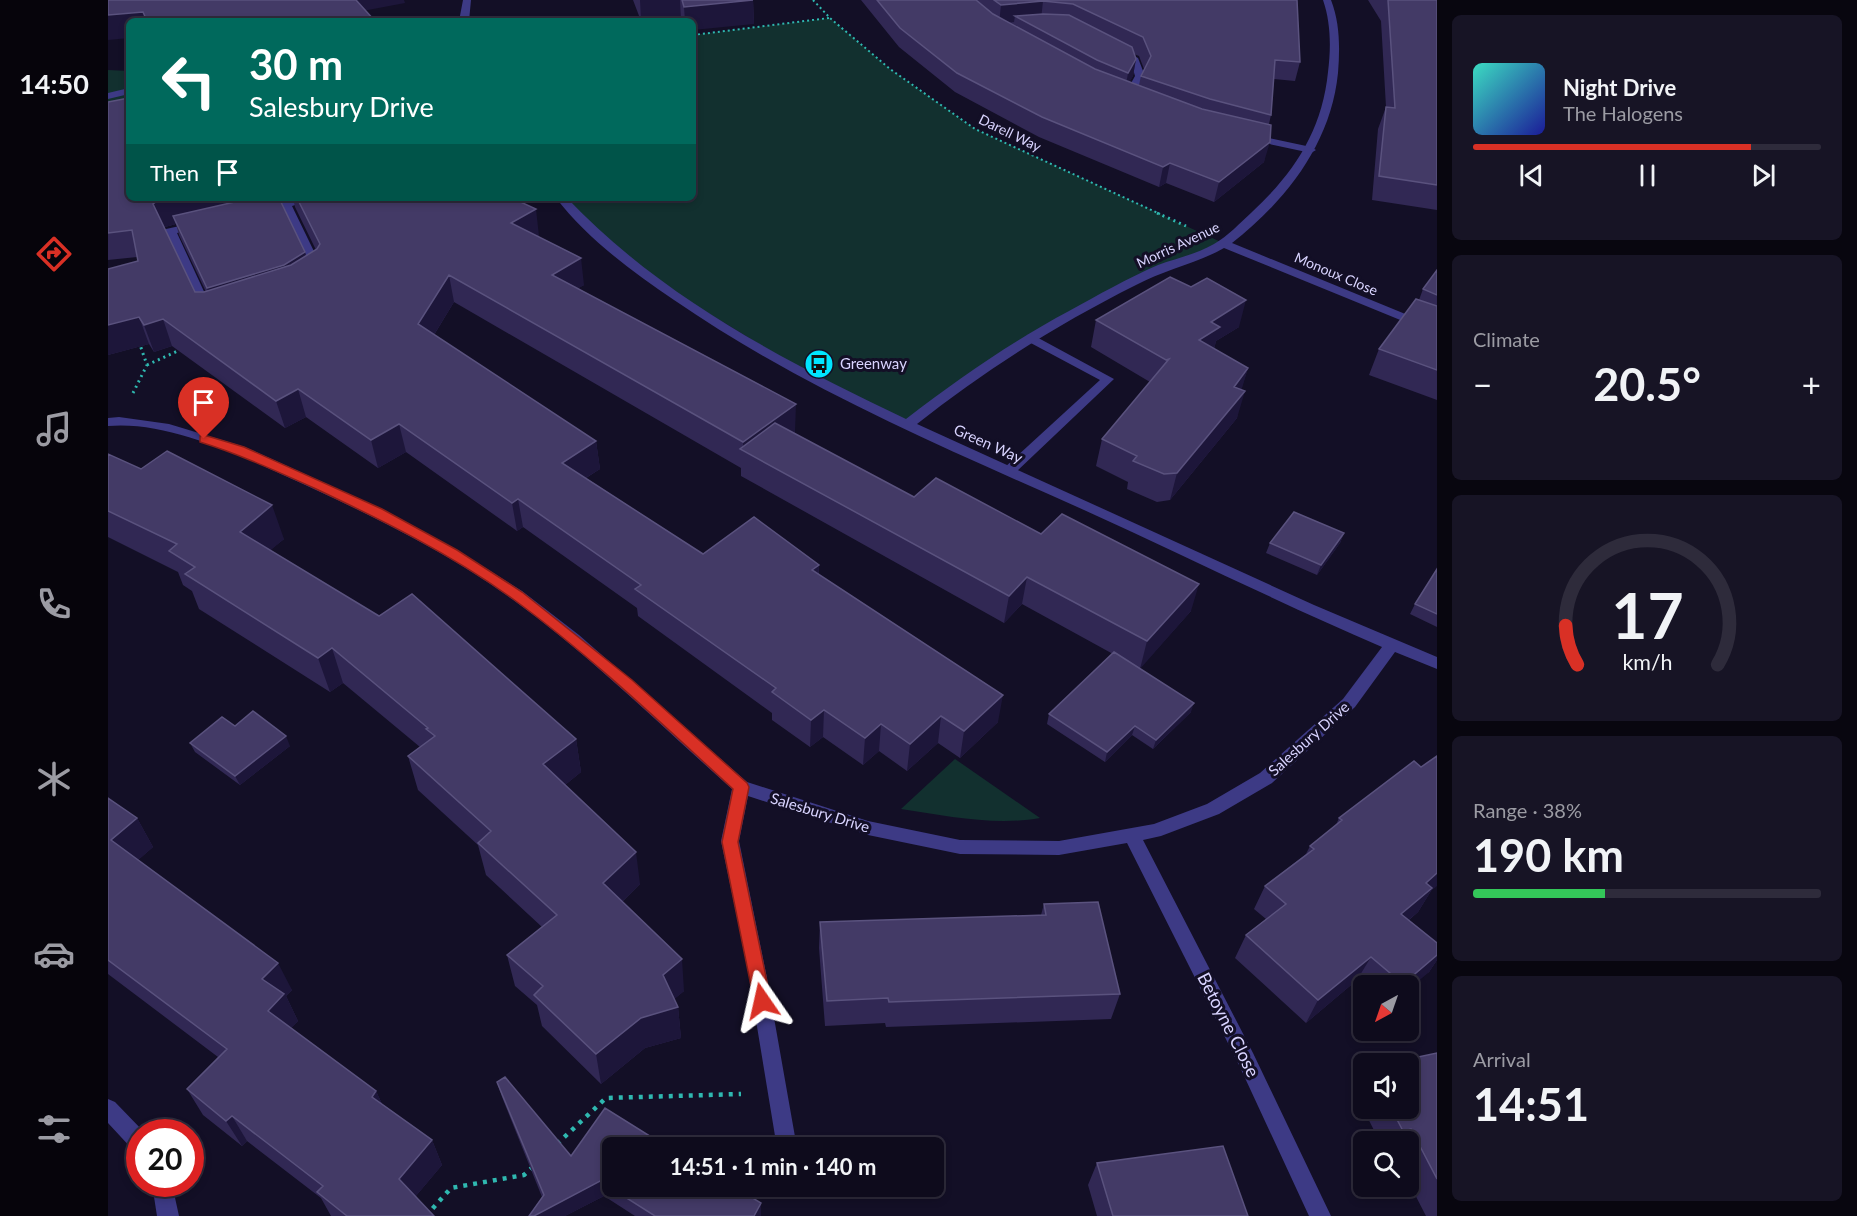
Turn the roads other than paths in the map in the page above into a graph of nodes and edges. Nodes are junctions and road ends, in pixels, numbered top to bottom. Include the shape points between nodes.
1 (467, 0) edge
2 (1327, 0) edge
3 (464, 18) edge
4 (1106, 46) edge
5 (1118, 92) edge
6 (126, 93) edge
7 (108, 96) edge
8 (1129, 96) junction
9 (1139, 100) edge
10 (1244, 135) edge
11 (1311, 150) junction
12 (299, 201) edge
13 (564, 201) edge
14 (286, 204) junction
15 (251, 212) edge
16 (204, 223) edge
17 (1223, 243) junction
18 (310, 278) edge
19 (219, 310) edge
20 (1437, 332) edge
21 (1031, 338) junction
22 (114, 422) edge
23 (906, 426) junction
24 (1009, 471) junction
25 (1392, 645) junction
26 (1437, 663) edge
27 (741, 787) junction
28 (1132, 836) junction
29 (108, 1109) edge
30 (126, 1128) edge
31 (785, 1137) edge
32 (164, 1197) edge
33 (168, 1216) edge
34 (1320, 1216) edge

1 - 3 street
2 - 11 street, Morris Avenue via 1335,29 1333,82 1319,136
4 - 8 street via 1135,60 1140,76
5 - 8 street
6 - 7 street
8 - 9 street
10 - 11 street
11 - 17 street, Morris Avenue via 1293,178
12 - 14 street
13 - 23 street, Green Way via 640,272 706,317 781,362
14 - 15 street
14 - 18 street via 319,272
16 - 19 street via 170,231 208,314
17 - 20 street, Monoux Close
17 - 21 street, Morris Avenue via 1158,269
21 - 23 street, Morris Avenue via 972,375
21 - 24 street via 1108,379
22 - 27 street, Salesbury Drive via 169,428 240,450 377,512 452,554 518,595 574,639
23 - 24 street, Green Way
24 - 25 street, Green Way
25 - 26 street, Green Way
25 - 28 street, Salesbury Drive via 1349,703 1266,778 1213,809
27 - 28 street, Salesbury Drive via 868,828 960,847 1059,848
27 - 31 street via 730,842
28 - 34 street, Betoyne Close via 1246,1059
29 - 30 street
32 - 33 street

